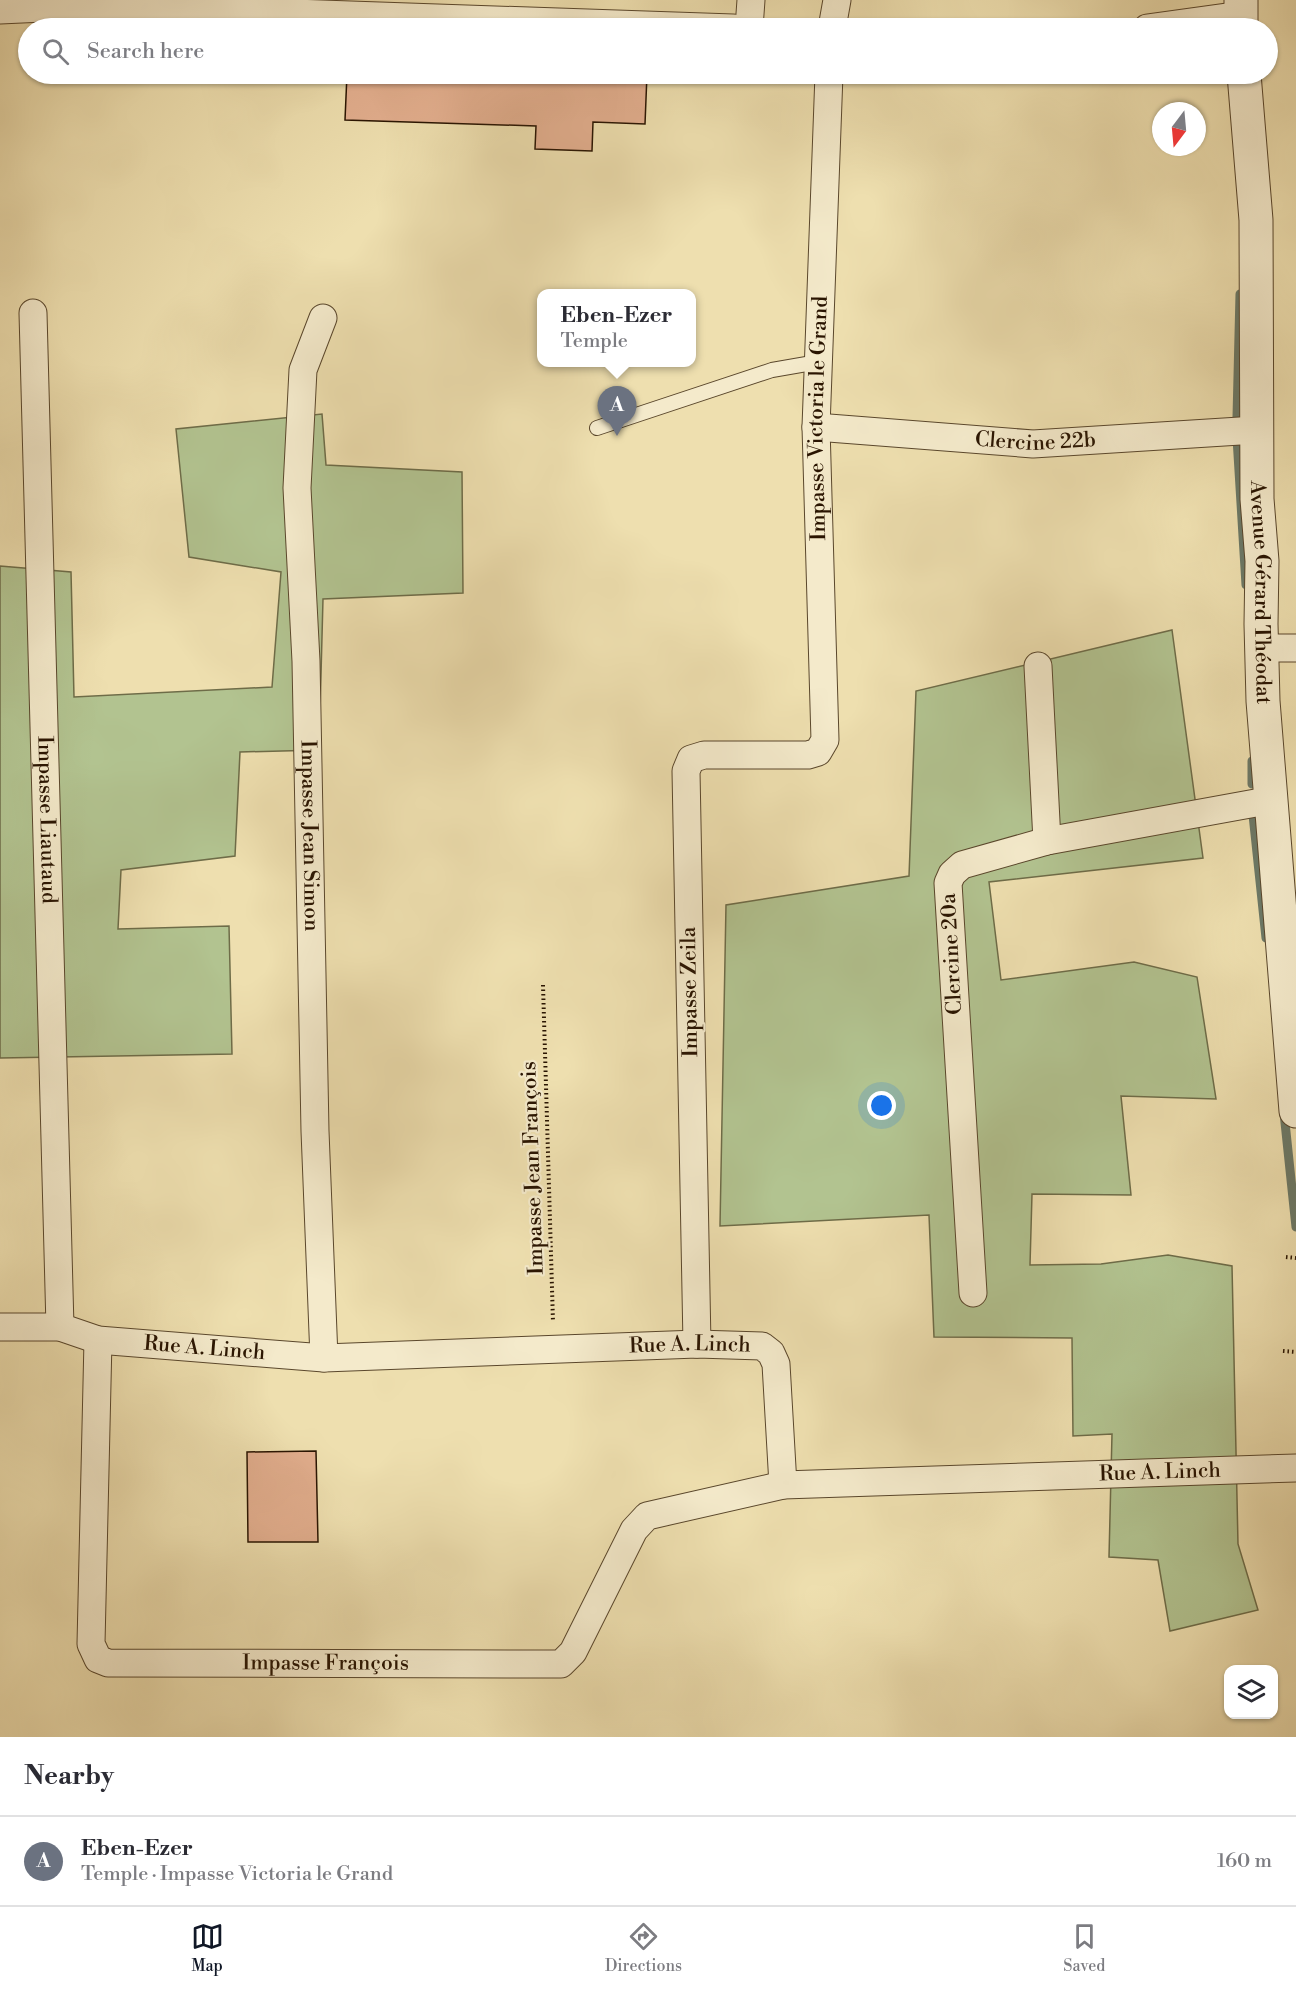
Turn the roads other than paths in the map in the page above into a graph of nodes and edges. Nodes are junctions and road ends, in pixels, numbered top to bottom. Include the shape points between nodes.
1 (751, 0) edge
2 (837, 0) edge
3 (295, 6) edge
4 (0, 10) edge
5 (1241, 15) edge
6 (534, 18) edge
7 (750, 18) edge
8 (834, 18) edge
9 (1219, 18) edge
10 (830, 84) edge
11 (1245, 84) edge
12 (33, 313) dead end
13 (323, 318) dead end
14 (818, 362) junction
15 (816, 427) junction
16 (597, 428) dead end
17 (1242, 430) junction
18 (1262, 648) junction
19 (1296, 648) edge
20 (1038, 666) dead end
21 (808, 754) joint
22 (1272, 800) junction
23 (1047, 841) junction
24 (1291, 989) edge
25 (1296, 1111) edge
26 (972, 1293) dead end
27 (0, 1327) edge
28 (60, 1327) junction
29 (98, 1340) junction
30 (697, 1344) junction
31 (324, 1358) junction
32 (1296, 1468) edge
33 (783, 1485) junction

1 - 7 street
2 - 8 street
3 - 4 street
3 - 6 street
5 - 9 street
10 - 14 street, Impasse Victoria le Grand
11 - 17 street, Avenue Gérard Théodat via 1256,220
12 - 28 street, Impasse Liautaud
13 - 31 street, Impasse Jean Simon via 303,370 297,488 306,661 315,1131
14 - 15 street, Impasse Victoria le Grand
14 - 16 lane via 772,370
15 - 17 street, Clercine 22b via 1034,444
15 - 21 street, Impasse Victoria le Grand via 825,740 818,752
17 - 18 street, Avenue Gérard Théodat via 1257,499
18 - 19 street
18 - 22 street, Avenue Gérard Théodat
20 - 23 street
21 - 30 street, Impasse Zeila via 704,755 691,759 686,771
22 - 23 street, Clercine 20a
22 - 24 street, Avenue Gérard Théodat
23 - 26 street, Clercine 20a via 962,865 948,883
24 - 25 street, Avenue Gérard Théodat
27 - 28 street, Rue A. Linch
28 - 29 street, Rue A. Linch
29 - 31 street, Rue A. Linch
29 - 33 street, Impasse François via 91,1644 98,1659 108,1663 561,1664 573,1652 634,1530 647,1516
30 - 31 street, Rue A. Linch
30 - 33 street, Rue A. Linch via 762,1346 771,1353 776,1364
32 - 33 street, Rue A. Linch

